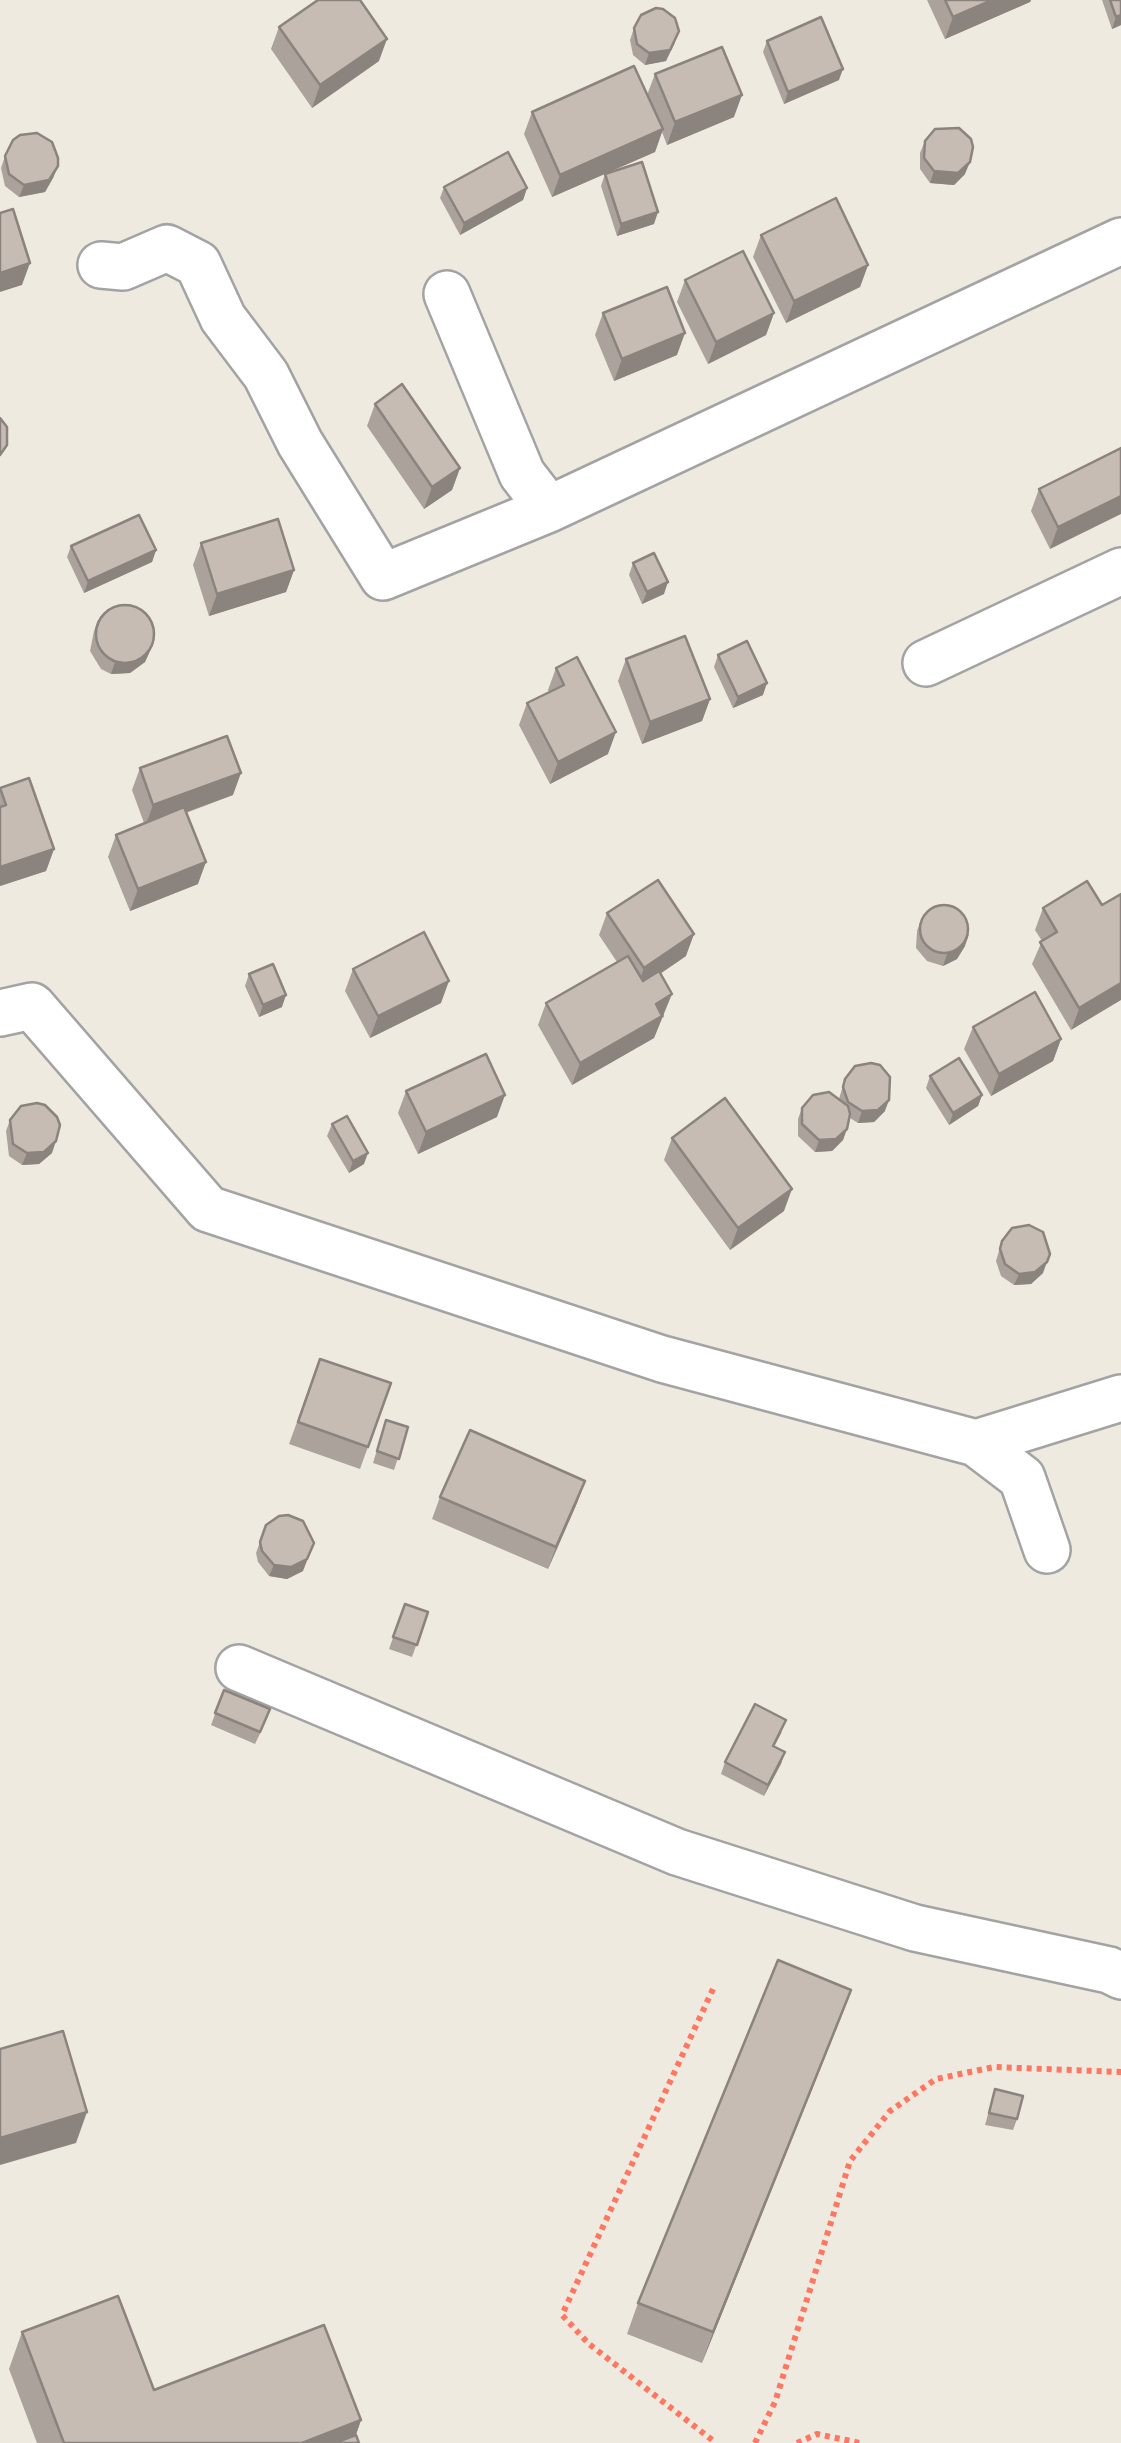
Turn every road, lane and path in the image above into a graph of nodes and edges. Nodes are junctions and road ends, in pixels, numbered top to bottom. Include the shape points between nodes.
1 (1121, 241) edge
2 (101, 266) dead end
3 (446, 294) dead end
4 (549, 509) junction
5 (1121, 572) edge
6 (926, 663) dead end
7 (0, 1013) edge
8 (1121, 1398) edge
9 (976, 1443) junction
10 (1047, 1550) dead end
11 (240, 1668) dead end
12 (1121, 1976) edge
13 (713, 1989) dead end
14 (1121, 2072) edge
15 (716, 2443) edge
16 (755, 2443) edge
17 (797, 2443) edge
18 (860, 2443) edge

1 - 4 street
2 - 4 street via 123,267 167,248 198,264 223,318 266,375 383,577
3 - 4 street via 522,474
5 - 6 street
7 - 9 street via 32,1006 208,1209 662,1359
8 - 9 street
9 - 10 street via 1022,1478
11 - 12 street via 677,1852 914,1928
13 - 15 path via 562,2315 588,2344
14 - 16 path via 994,2067 936,2079 890,2111 850,2161 775,2402
17 - 18 path via 817,2434

